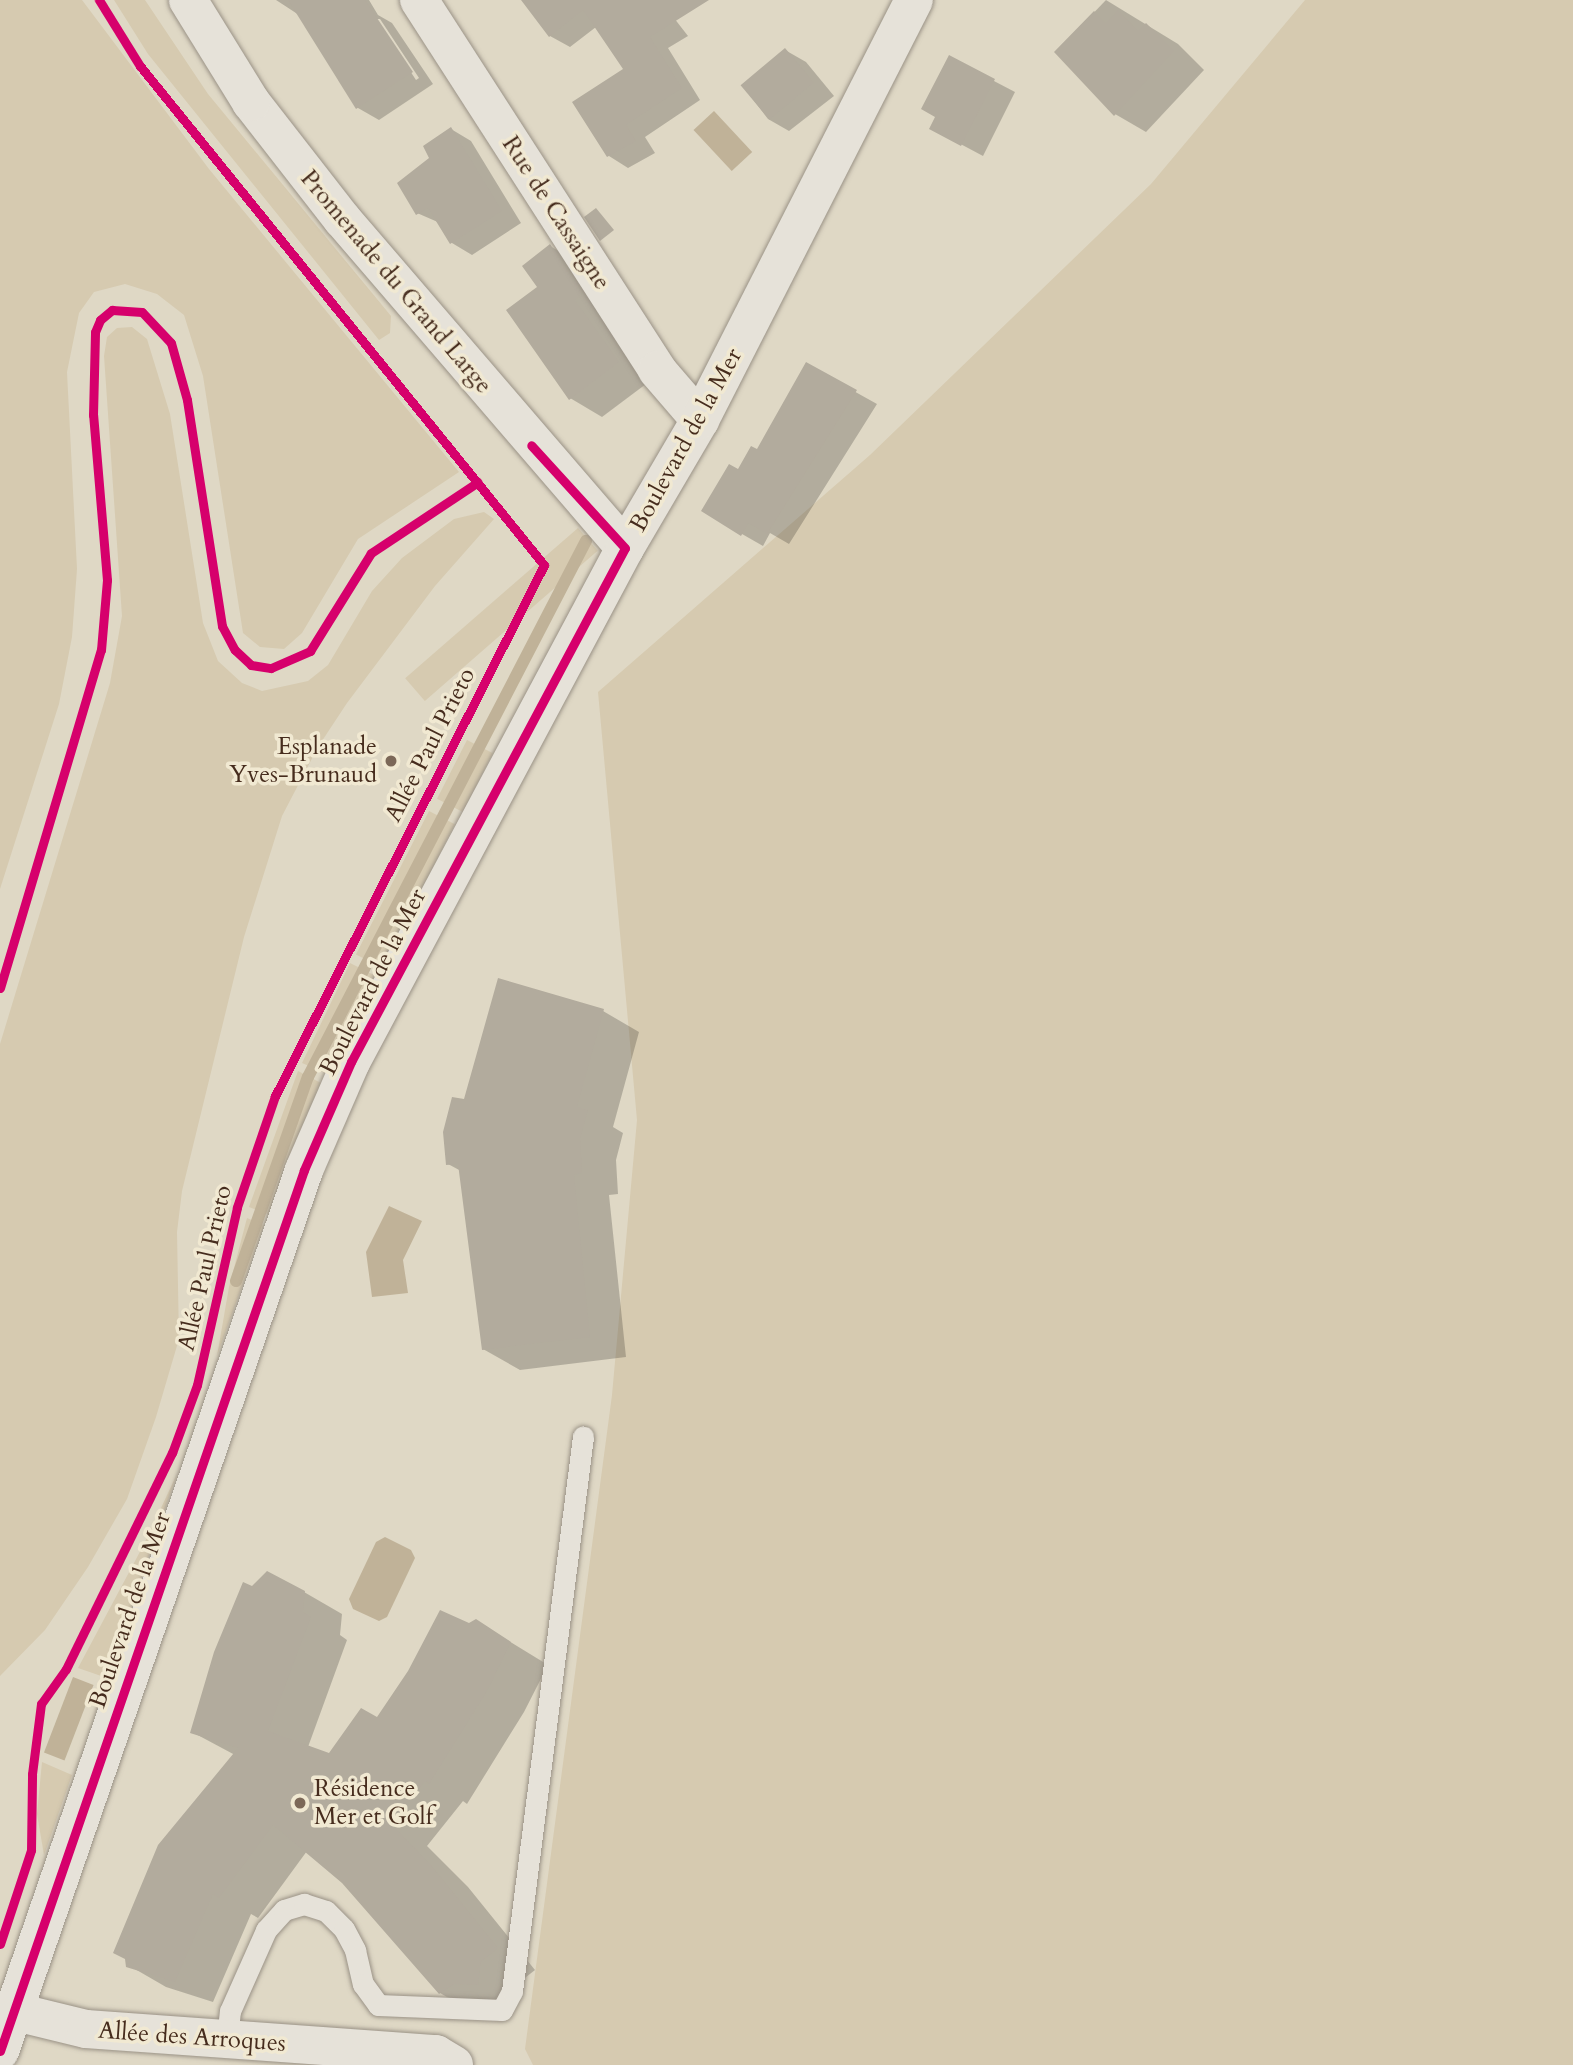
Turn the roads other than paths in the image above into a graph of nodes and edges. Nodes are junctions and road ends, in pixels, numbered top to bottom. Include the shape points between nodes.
1 (188, 0) edge
2 (419, 0) edge
3 (914, 0) edge
4 (700, 420) junction
5 (625, 548) junction
6 (583, 1437) dead end
7 (12, 2011) junction
8 (227, 2039) junction
9 (0, 2051) edge
10 (454, 2065) edge

1 - 5 street, Promenade du Grand Large via 251,102 342,219
2 - 4 street, Rue de Cassaigne via 657,370
3 - 4 street, Boulevard de la Mer
4 - 5 street, Boulevard de la Mer
5 - 7 street, Boulevard de la Mer via 351,1062 304,1170
6 - 8 lane via 512,1991 502,2010 379,2005 363,1984 355,1950 344,1929 326,1911 304,1904 284,1910 266,1930 230,2011
7 - 8 street, Allée des Arroques via 86,2029
7 - 9 street, Boulevard de la Mer
8 - 10 street, Allée des Arroques via 436,2054

